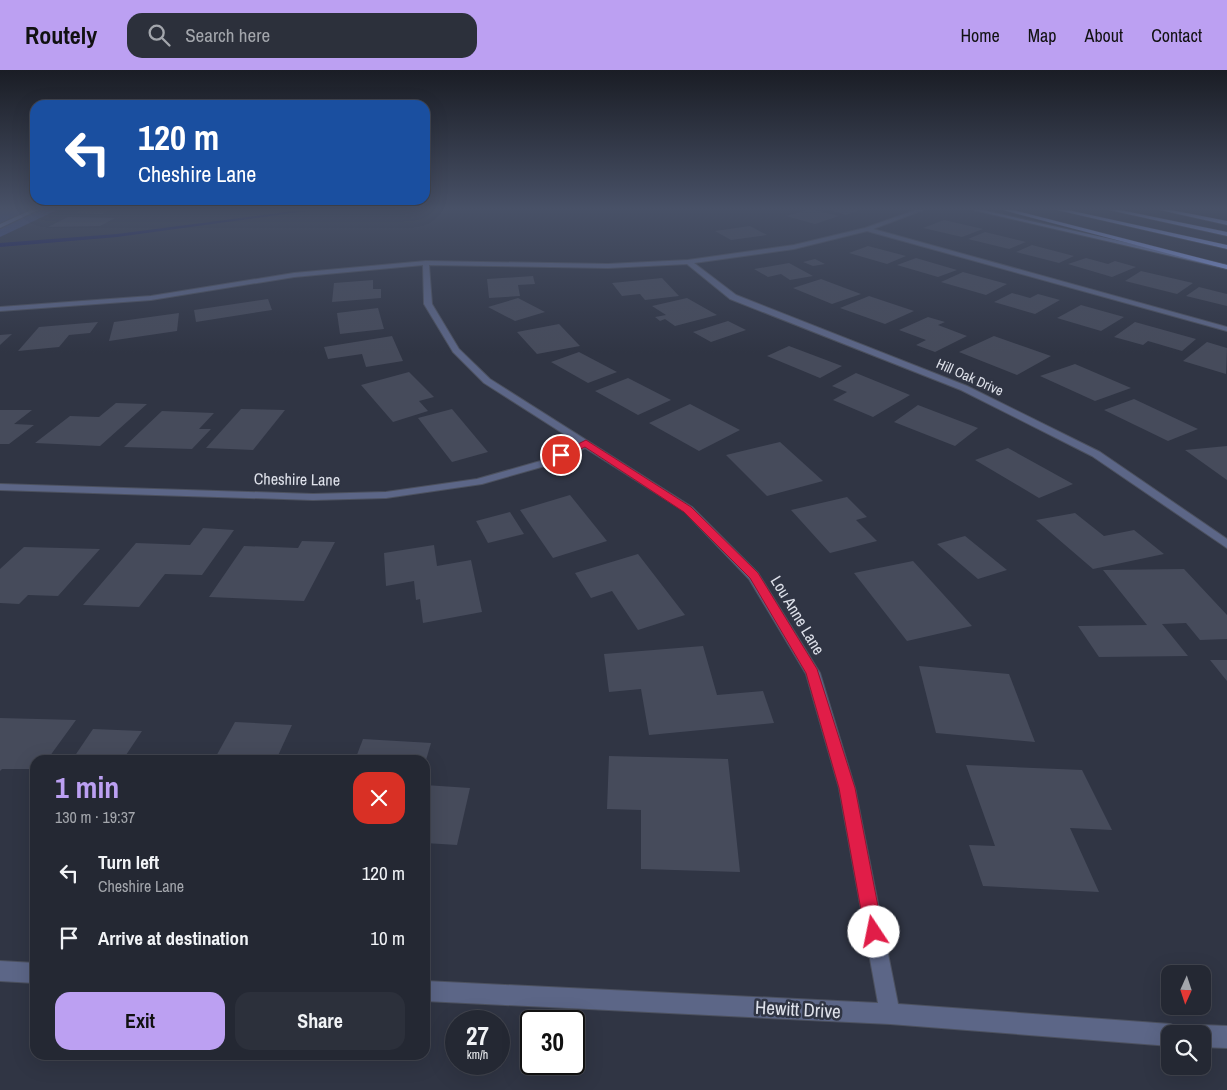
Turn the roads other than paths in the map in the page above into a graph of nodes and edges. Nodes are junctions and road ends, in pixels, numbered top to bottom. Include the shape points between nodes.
1 (719, 258) edge
2 (970, 258) edge
3 (1186, 258) edge
4 (1191, 258) edge
5 (688, 262) junction
6 (426, 263) junction
7 (1227, 267) edge
8 (0, 309) edge
9 (1227, 329) edge
10 (586, 443) junction
11 (0, 487) edge
12 (1227, 544) edge
13 (0, 971) edge
14 (30, 973) edge
15 (430, 991) edge
16 (890, 1014) junction
17 (1161, 1034) edge
18 (1211, 1036) edge
19 (1227, 1037) edge

1 - 5 street
2 - 9 street
3 - 7 main road
4 - 7 highway
5 - 6 street via 608,266
5 - 12 street, Hill Oak Drive via 733,297 964,388 1096,454
6 - 8 street via 294,275 151,298
6 - 10 street, Lou Anne Lane via 428,304 456,350 487,380
10 - 11 street, Cheshire Lane via 548,462 478,482 386,495 314,497
10 - 16 street, Lou Anne Lane via 688,510 754,576 813,672 847,788
13 - 14 street
15 - 16 street, Hewitt Drive
16 - 17 street, Hewitt Drive
18 - 19 street

